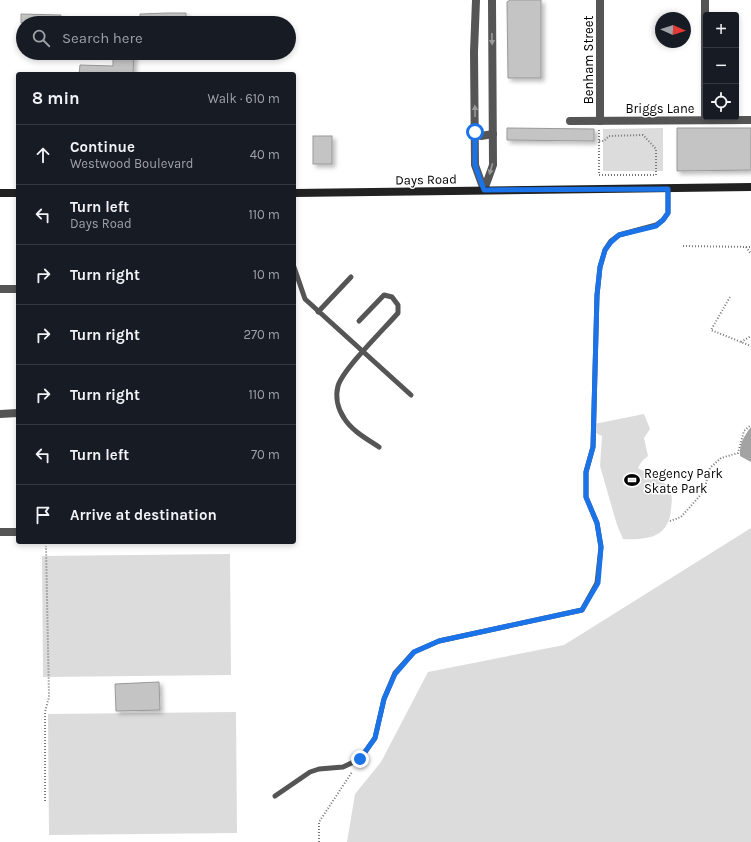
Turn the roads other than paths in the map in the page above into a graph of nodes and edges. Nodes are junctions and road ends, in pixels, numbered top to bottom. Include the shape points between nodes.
1 (476, 0) edge
2 (492, 0) edge
3 (600, 0) edge
4 (705, 0) edge
5 (704, 84) edge
6 (704, 120) edge
7 (739, 120) edge
8 (751, 120) edge
9 (570, 121) dead end
10 (600, 125) junction
11 (475, 132) junction
12 (493, 134) junction
13 (751, 188) edge
14 (668, 189) junction
15 (484, 190) junction
16 (0, 193) edge
17 (16, 193) edge
18 (296, 193) edge
19 (296, 273) edge
20 (351, 277) dead end
21 (0, 289) edge
22 (16, 289) edge
23 (318, 312) junction
24 (359, 320) dead end
25 (363, 352) junction
26 (411, 395) dead end
27 (16, 413) edge
28 (0, 414) edge
29 (379, 447) dead end
30 (0, 532) edge
31 (16, 532) edge
32 (275, 796) dead end

11 -> 1 street
2 -> 12 street
3 - 10 street, Benham Street
4 - 5 street
6 - 10 street, Briggs Lane
7 - 8 street, Briggs Lane
9 - 10 street, Briggs Lane
11 - 12 street via 481,136
11 - 15 street via 475,165
12 -> 15 street via 493,165
13 - 14 street, Days Road
14 - 15 street, Days Road
14 - 32 lane via 668,213 663,220 656,226 619,235 605,250 600,267 593,447 586,472 586,497 597,523 601,547 598,583 582,610 439,641 414,652 395,674 384,699 375,738 360,759 343,767 310,772
15 - 18 street, Days Road
16 - 17 street
19 - 23 lane via 305,299
20 - 23 lane
21 - 22 street
23 - 25 lane
24 - 25 lane via 384,295 392,297 398,304 398,313
25 - 26 lane
25 - 29 lane via 341,379 338,387 338,406 340,413 350,425
27 - 28 street
30 - 31 street

